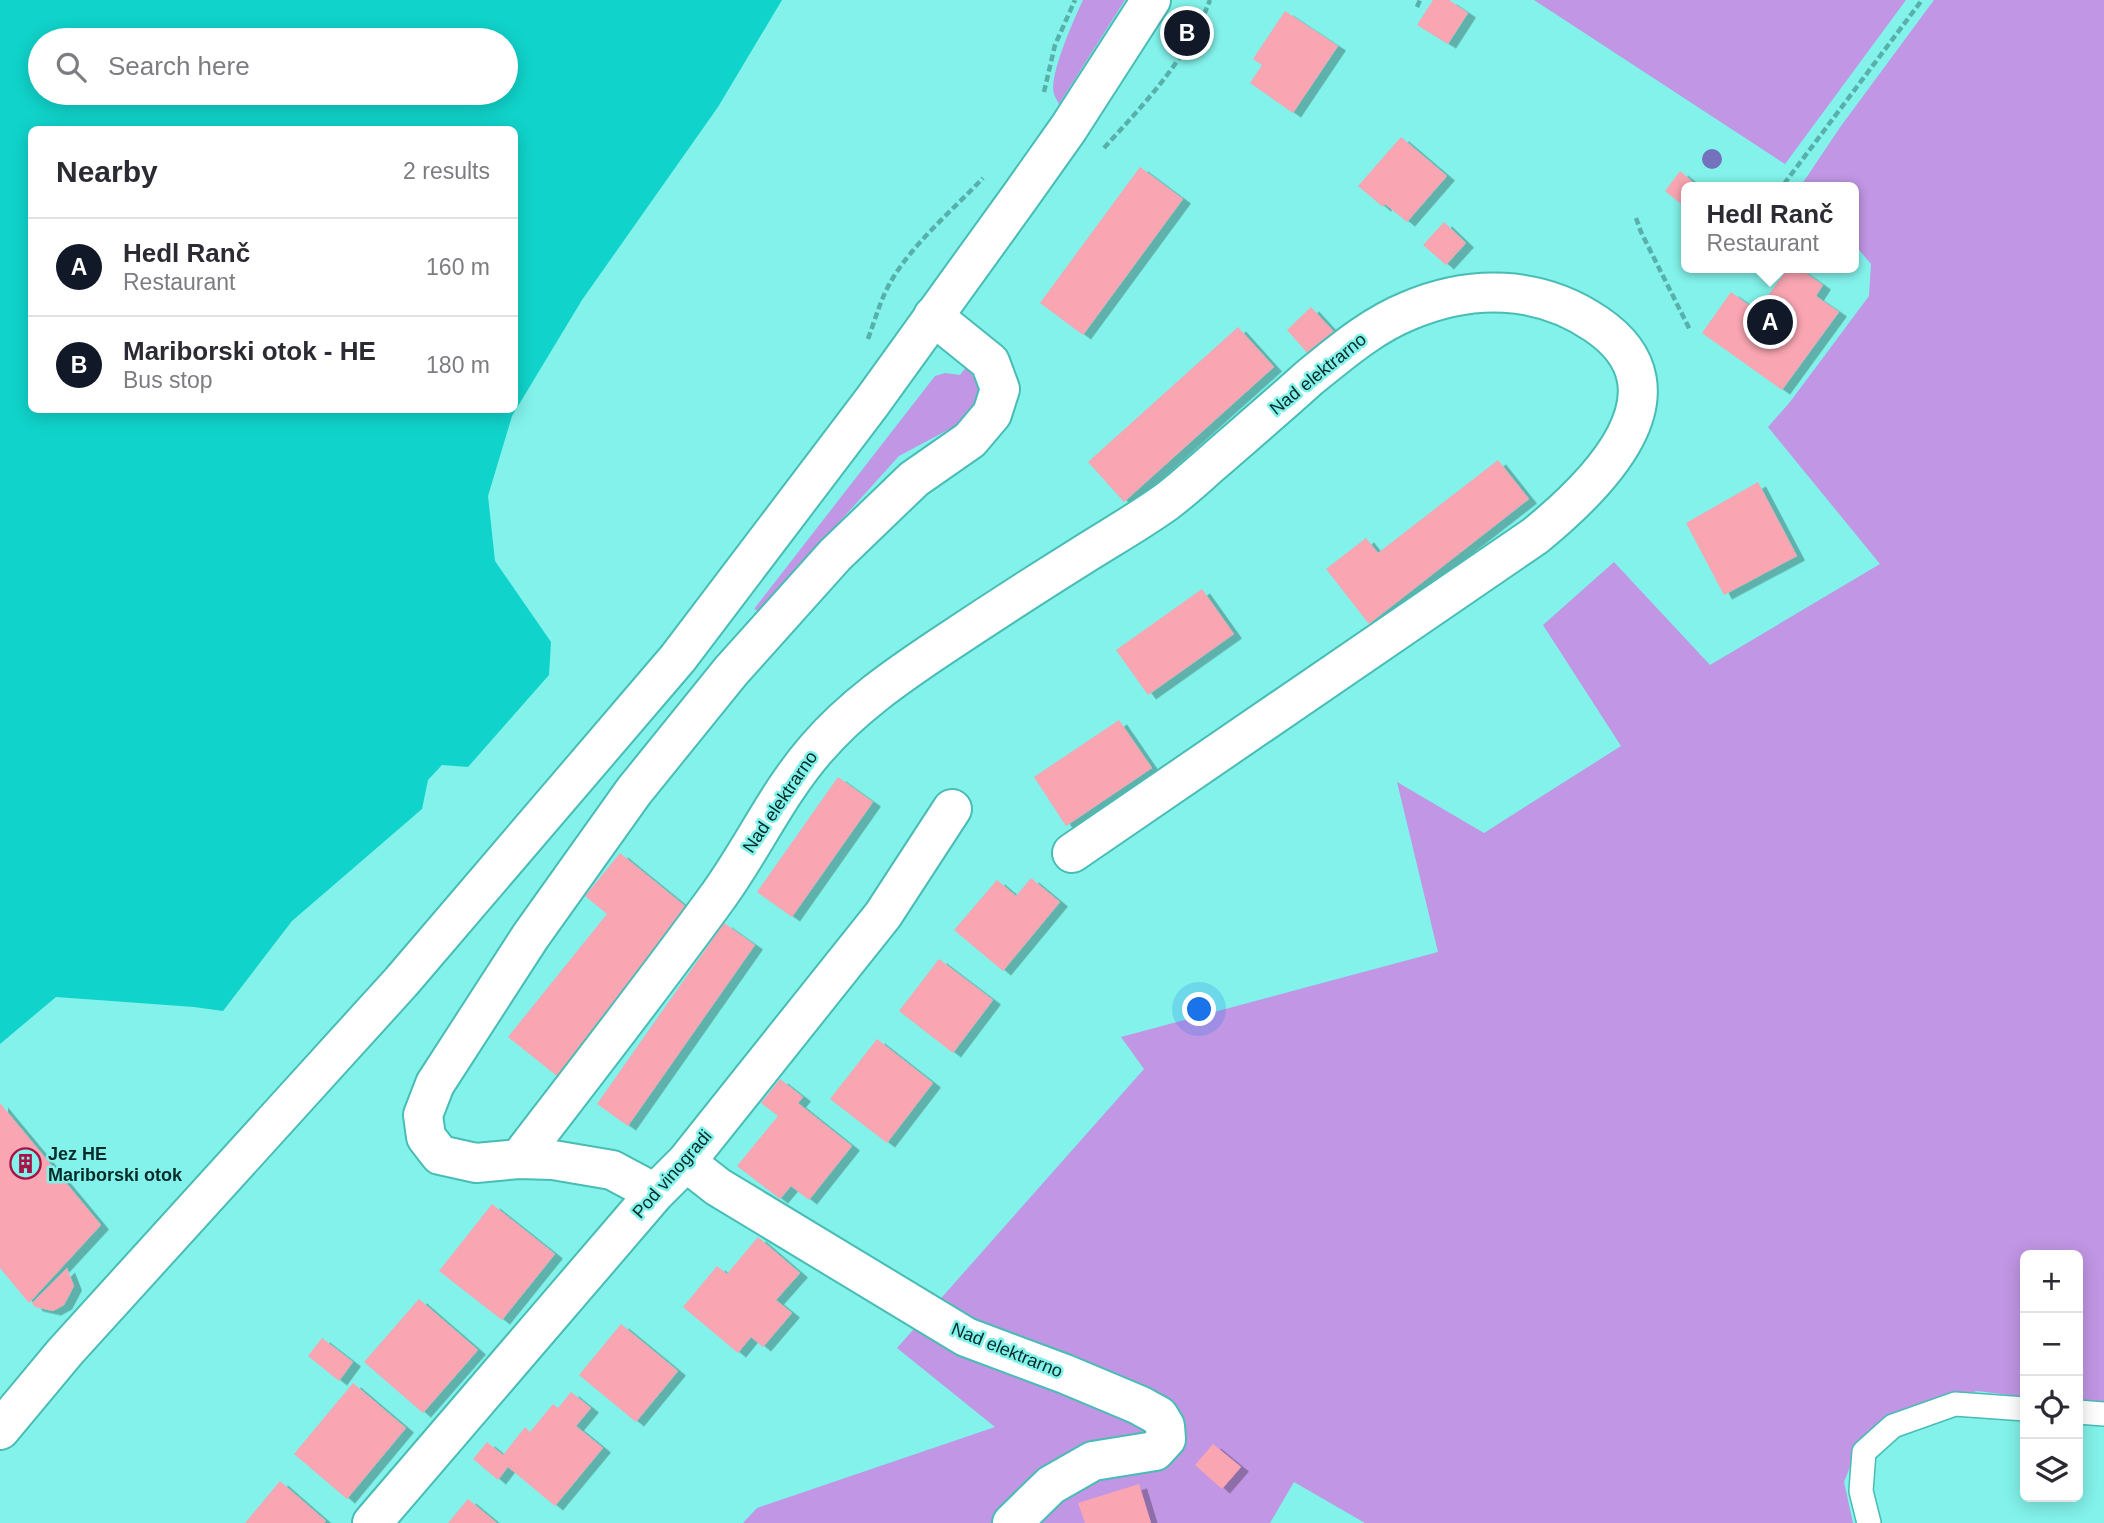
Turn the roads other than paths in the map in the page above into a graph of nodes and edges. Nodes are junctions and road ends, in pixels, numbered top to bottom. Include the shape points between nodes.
1 (1151, 0) edge
2 (933, 316) junction
3 (952, 809) dead end
4 (1072, 853) dead end
5 (519, 1159) junction
6 (686, 1162) junction
7 (655, 1193) junction
8 (2020, 1409) edge
9 (2083, 1412) edge
10 (2104, 1414) edge
11 (0, 1430) edge
12 (372, 1523) edge
13 (1012, 1523) edge
14 (1869, 1523) edge

1 - 2 street via 1068,129
2 - 5 street via 990,362 1000,389 992,414 970,440 914,479 835,555 731,671 626,802 530,937 435,1083 423,1115 426,1137 440,1155 476,1163
2 - 11 street via 678,658 401,982 65,1352
3 - 6 street, Pod vinogradi via 883,915
4 - 5 street, Nad elektrarno via 1535,536 1573,505 1623,444 1638,402 1632,360 1610,334 1567,307 1505,290 1443,298 1406,311 1348,345 1167,502 863,702 784,790 719,895
5 - 7 street via 612,1170
6 - 7 street, Pod vinogradi
6 - 13 street, Nad elektrarno via 718,1187 966,1337 1139,1405 1159,1416 1166,1426 1166,1438 1155,1451 1093,1461 1051,1485
7 - 12 street, Pod vinogradi
8 - 14 lane via 1955,1404 1893,1426 1864,1452 1861,1491
9 - 10 lane

